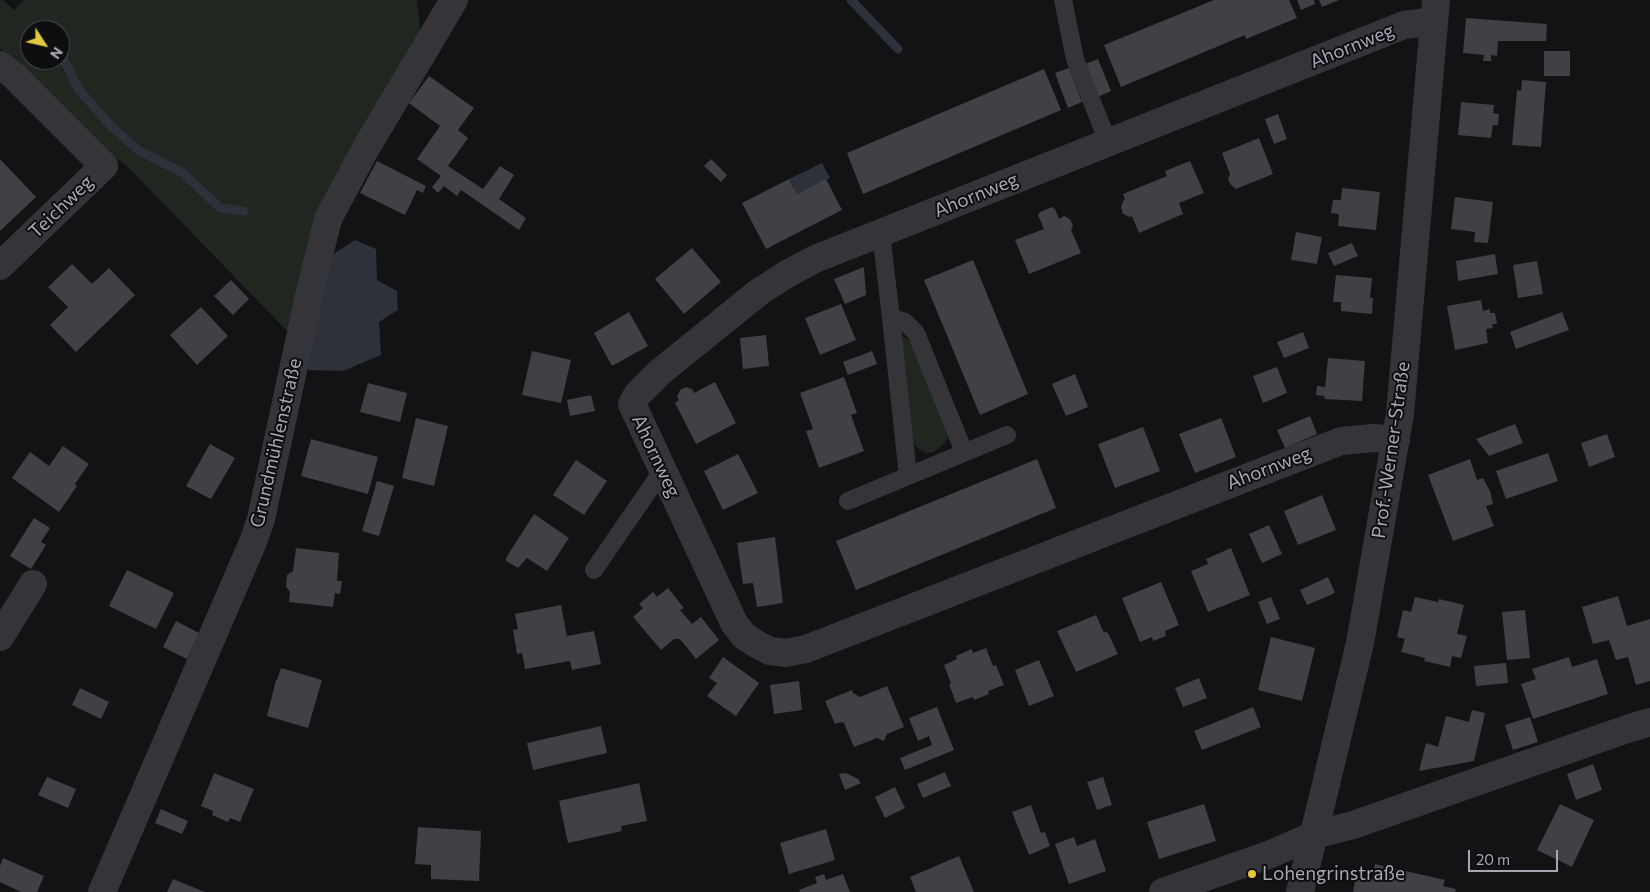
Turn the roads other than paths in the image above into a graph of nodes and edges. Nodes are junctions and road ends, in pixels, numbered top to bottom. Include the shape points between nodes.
1 (454, 0) edge
2 (1063, 0) edge
3 (1435, 11) edge
4 (0, 65) edge
5 (1108, 142) junction
6 (881, 234) junction
7 (0, 266) edge
8 (891, 318) junction
9 (1007, 435) dead end
10 (1396, 440) junction
11 (964, 452) junction
12 (662, 471) junction
13 (908, 476) junction
14 (848, 501) dead end
15 (594, 570) dead end
16 (33, 584) dead end
17 (0, 637) edge
18 (1650, 722) edge
19 (1314, 836) junction
20 (102, 892) edge
21 (1163, 892) edge
22 (1300, 892) edge

1 - 20 street, Grundmühlenstraße via 328,219 261,519
2 - 5 lane via 1075,59
3 - 5 street, Ahornweg
3 - 10 street, Prof.-Werner-Straße
4 - 7 street, Teichweg via 104,166
5 - 6 street, Ahornweg
6 - 8 lane
6 - 12 street, Ahornweg via 816,259 759,292 660,372 637,395 632,404
8 - 11 lane via 905,322 916,333
8 - 13 lane
9 - 11 lane
10 - 12 street, Ahornweg via 1374,438 1333,443 806,649 786,653 758,645 744,636 734,623
10 - 19 street, Prof.-Werner-Straße via 1360,643
11 - 13 lane
12 - 15 lane
13 - 14 lane
16 - 17 street
18 - 19 street
19 - 21 street
19 - 22 street, Prof.-Werner-Straße

